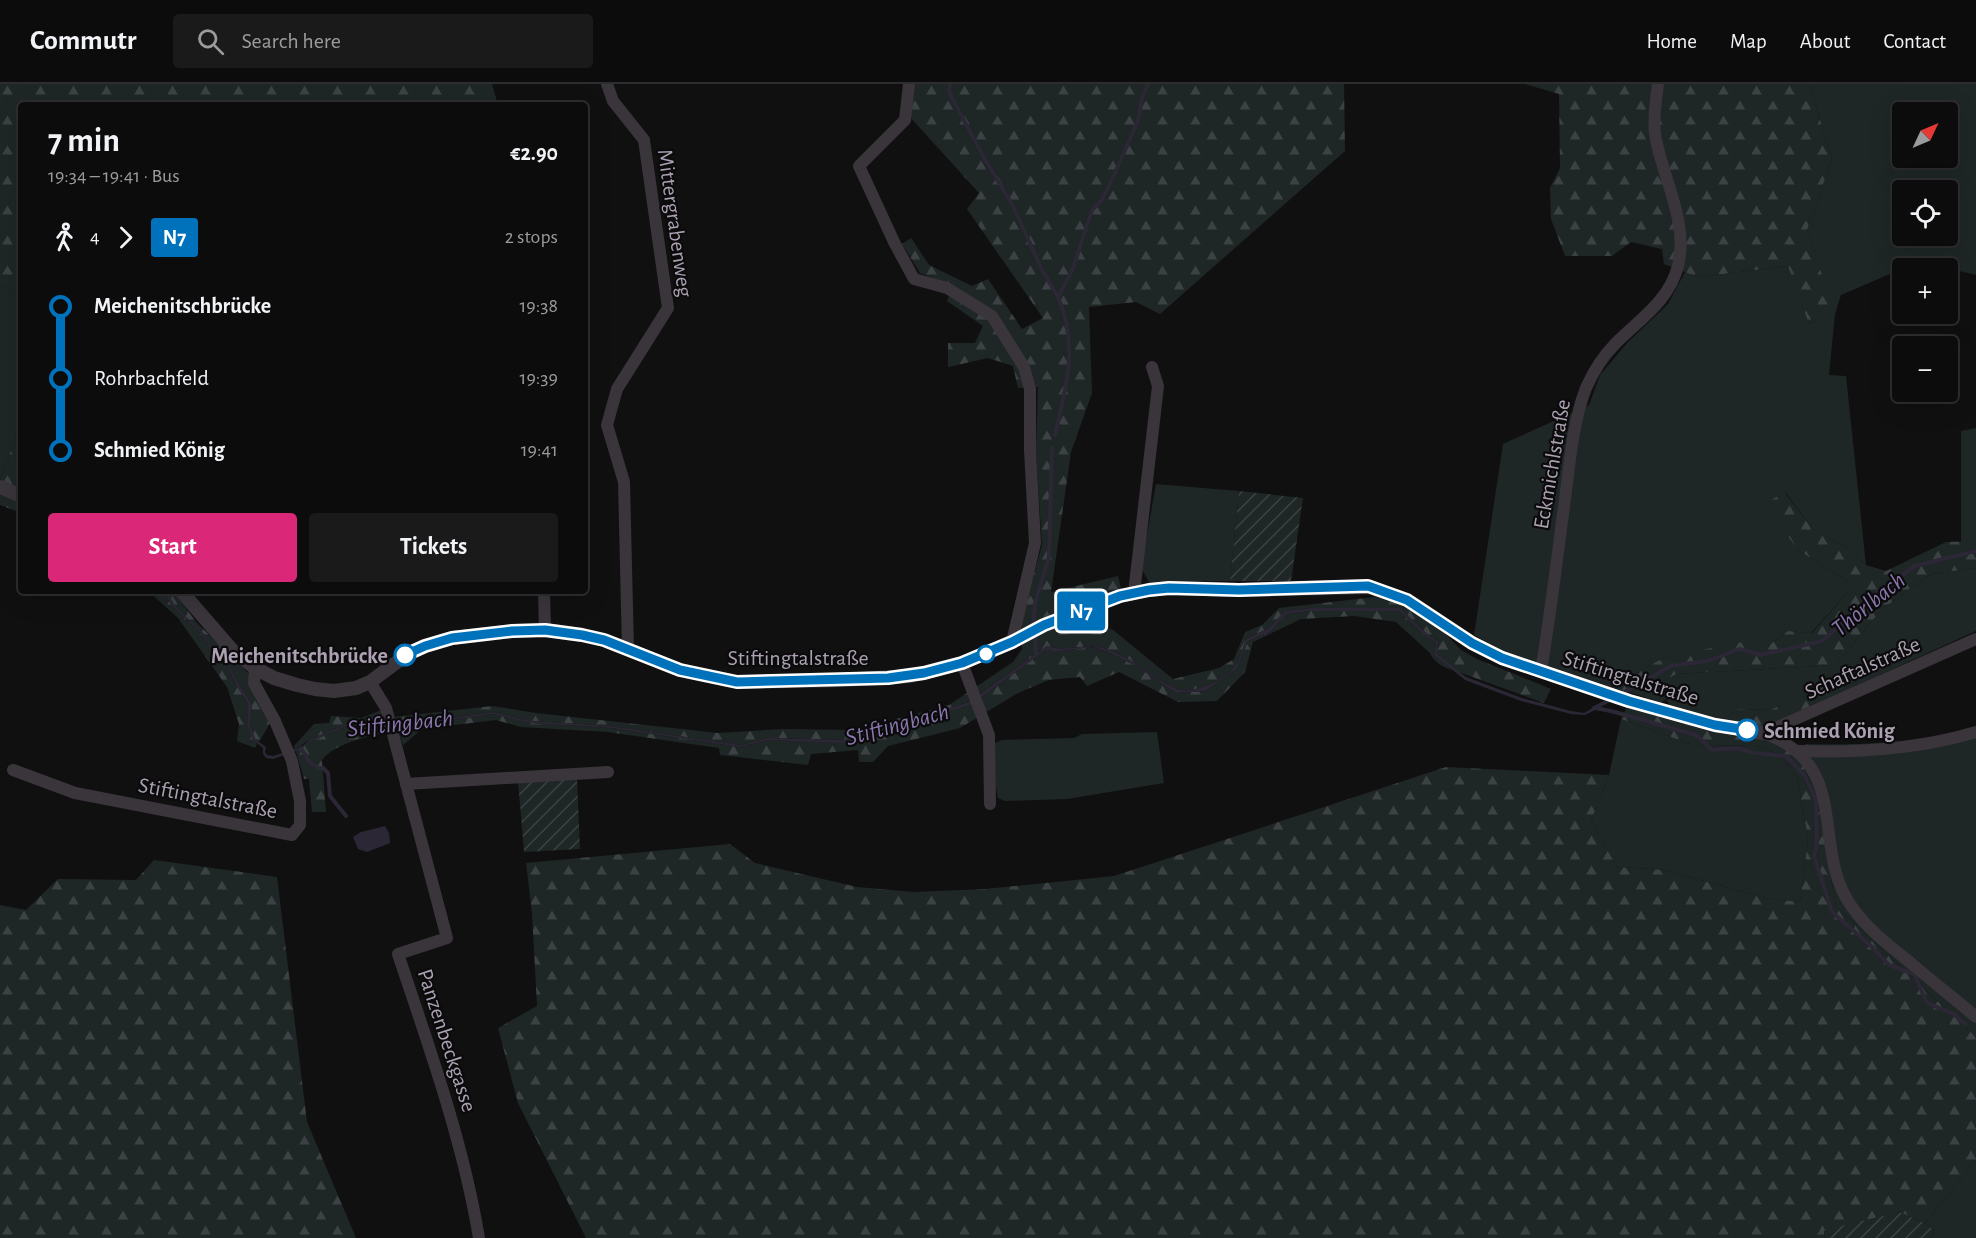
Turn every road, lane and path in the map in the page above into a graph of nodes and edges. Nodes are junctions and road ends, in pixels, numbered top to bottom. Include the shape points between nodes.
1 (607, 84) edge
2 (909, 84) edge
3 (1658, 84) edge
4 (1152, 367) dead end
5 (0, 487) edge
6 (18, 495) edge
7 (1134, 593) junction
8 (184, 594) edge
9 (544, 594) edge
10 (545, 630) junction
11 (1976, 639) edge
12 (1012, 642) junction
13 (628, 650) junction
14 (962, 663) junction
15 (255, 668) junction
16 (1541, 671) junction
17 (370, 682) junction
18 (1976, 732) edge
19 (1764, 733) junction
20 (1797, 751) junction
21 (13, 771) dead end
22 (608, 772) dead end
23 (406, 784) junction
24 (990, 804) dead end
25 (1976, 1017) edge
26 (479, 1238) edge

1 - 13 street, Mittergrabenweg via 613,101 644,141 668,308 617,389 607,425 624,482
2 - 12 street via 905,120 859,166 914,279 947,288 992,316 1024,367 1030,389 1035,543
3 - 16 street, Eckmichlstraße via 1655,131 1681,229 1678,266 1662,298 1615,344 1586,390 1571,457
4 - 7 street via 1158,386
5 - 6 street
7 - 12 street, Stiftingtalstraße via 1044,625
7 - 16 street, Stiftingtalstraße via 1169,588 1368,586 1407,600 1502,658
8 - 15 street, Stiftingtalstraße via 232,651
9 - 10 street
10 - 13 street, Stiftingtalstraße via 604,640
10 - 17 street, Stiftingtalstraße via 452,638 416,649
11 - 19 street, Schaftalstraße
12 - 14 street, Stiftingtalstraße
13 - 14 street, Stiftingtalstraße via 680,670 737,682 888,678
14 - 24 street via 990,735
15 - 17 street, Stiftingtalstraße via 315,690 344,691
15 - 21 street, Stiftingtalstraße via 254,683 292,761 300,801 300,825 292,836 75,793
16 - 19 street, Stiftingtalstraße via 1715,725
17 - 23 street, Panzenbeckgasse via 386,708
18 - 20 street via 1876,750
19 - 20 street, Stiftingtalstraße
20 - 25 street, Stiftingtalstraße via 1820,786 1838,879 1851,906 1891,948
22 - 23 street
23 - 26 street, Panzenbeckgasse via 447,938 398,954 463,1159

